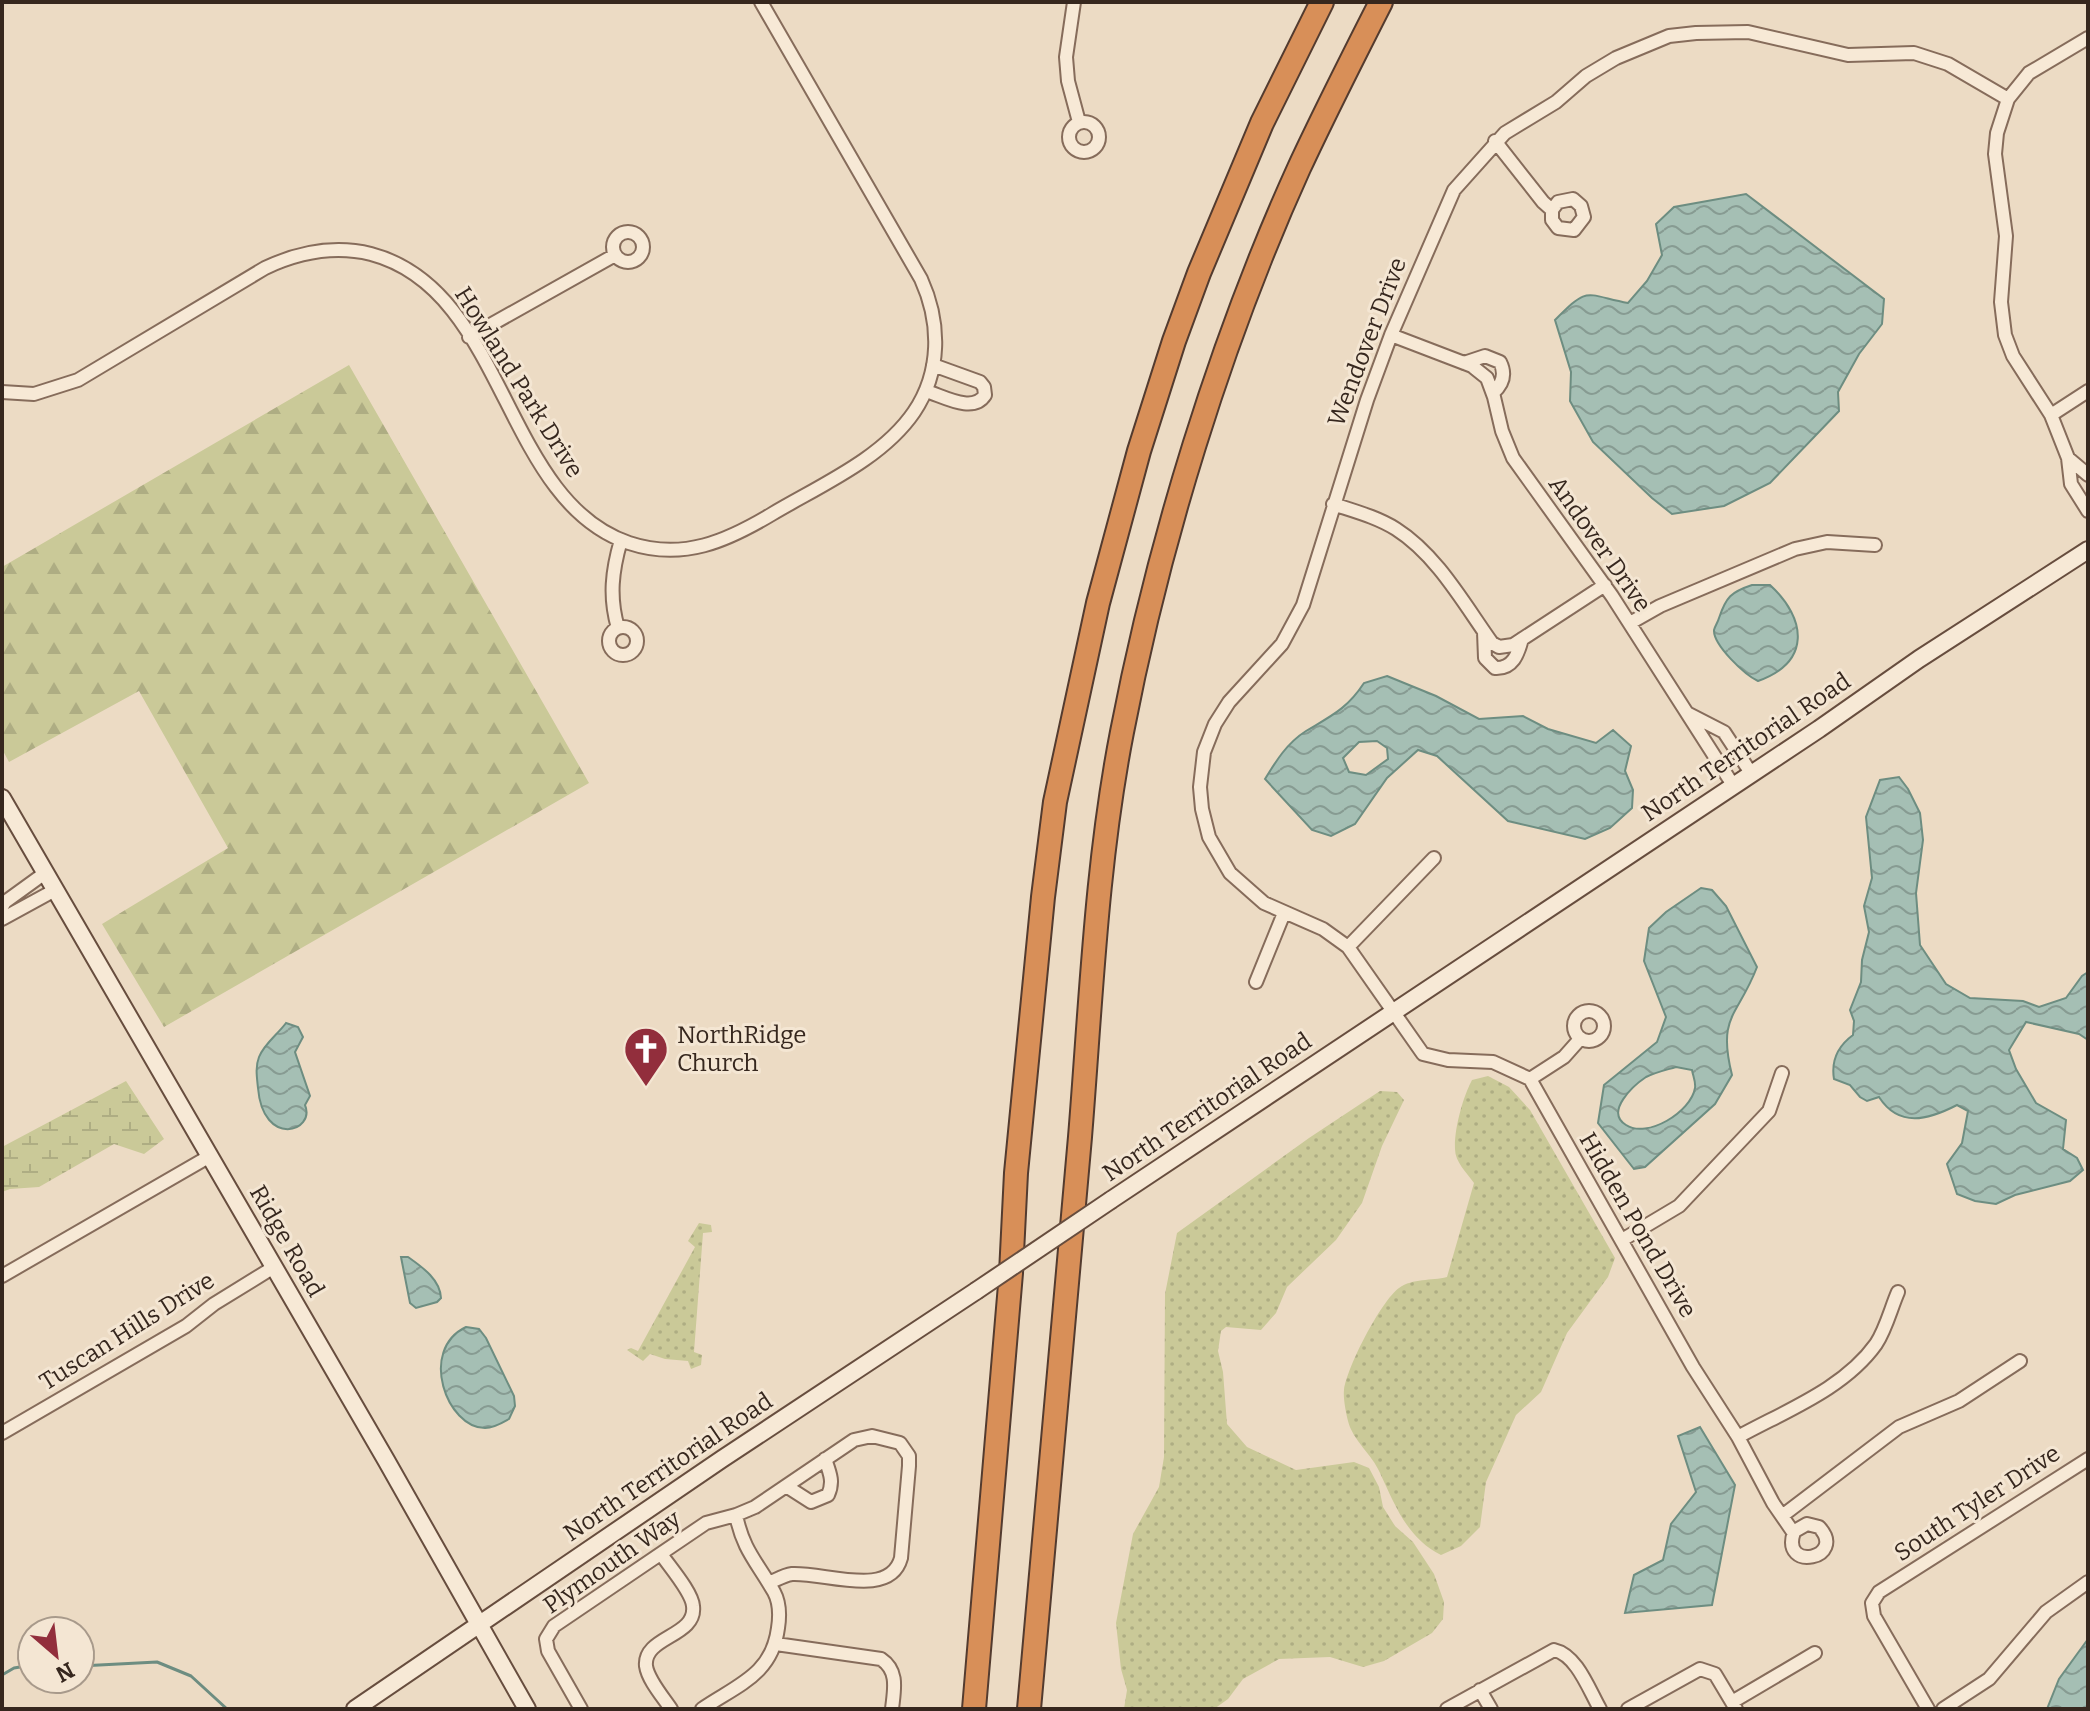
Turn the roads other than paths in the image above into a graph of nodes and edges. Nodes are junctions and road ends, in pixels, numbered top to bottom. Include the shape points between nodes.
1 (761, 2) edge
2 (1074, 2) edge
3 (1322, 2) edge
4 (1381, 2) edge
5 (2088, 38) edge
6 (2008, 99) junction
7 (1079, 122) dead end
8 (1495, 141) junction
9 (1552, 210) dead end
10 (615, 255) dead end
11 (1391, 335) junction
12 (469, 337) junction
13 (1464, 363) junction
14 (933, 365) junction
15 (926, 391) junction
16 (2088, 391) edge
17 (2, 392) edge
18 (1493, 393) junction
19 (2051, 415) junction
20 (2068, 458) junction
21 (2088, 475) edge
22 (1333, 504) junction
23 (2088, 511) edge
24 (621, 540) junction
25 (1875, 545) dead end
26 (2088, 550) edge
27 (1605, 585) junction
28 (1630, 623) junction
29 (618, 628) dead end
30 (1484, 632) junction
31 (1522, 639) junction
32 (1687, 713) junction
33 (1751, 773) junction
34 (1733, 785) junction
35 (2, 798) edge
36 (1434, 858) dead end
37 (45, 873) junction
38 (55, 890) junction
39 (2, 907) edge
40 (1284, 913) junction
41 (2, 919) edge
42 (1348, 947) junction
43 (1256, 982) dead end
44 (1393, 1011) junction
45 (1580, 1039) dead end
46 (1782, 1073) dead end
47 (1530, 1079) junction
48 (210, 1156) junction
49 (1622, 1240) junction
50 (274, 1267) junction
51 (2, 1276) edge
52 (1898, 1292) dead end
53 (2020, 1361) dead end
54 (2, 1433) edge
55 (1738, 1437) junction
56 (825, 1459) junction
57 (2088, 1459) edge
58 (786, 1486) junction
59 (736, 1515) junction
60 (1782, 1516) junction
61 (1793, 1532) dead end
62 (661, 1554) junction
63 (2088, 1582) edge
64 (769, 1583) junction
65 (479, 1625) junction
66 (776, 1644) junction
67 (1815, 1653) dead end
68 (1480, 1690) junction
69 (731, 1692) junction
70 (1734, 1705) edge
71 (355, 1709) edge
72 (527, 1709) edge
73 (581, 1709) edge
74 (671, 1709) edge
75 (702, 1709) edge
76 (721, 1709) edge
77 (892, 1709) edge
78 (974, 1709) edge
79 (1029, 1709) edge
80 (1447, 1709) edge
81 (1491, 1709) edge
82 (1600, 1709) edge
83 (1628, 1709) edge
84 (1928, 1709) edge
85 (1943, 1709) edge

1 - 14 street, Howland Park Drive via 921,279 934,322
2 - 7 street via 1066,57
3 - 78 highway via 1262,123 1174,341 1098,603 1058,787 1016,1173
4 - 79 highway via 1297,171 1204,417 1122,734 1093,967
5 - 6 street via 2029,73
6 - 8 street, Wendover Drive via 1948,64 1914,53 1848,55 1748,32 1696,33 1669,36 1616,58
6 - 19 street via 1995,154 2006,236 2002,324 2013,356
8 - 9 street
8 - 11 street, Wendover Drive via 1448,200
10 - 12 street
11 - 13 street, Andover Drive
11 - 22 street, Wendover Drive
12 - 17 street, Howland Park Drive via 448,303 418,275 366,253 321,250 265,268 78,380 34,394
12 - 24 street, Howland Park Drive via 560,493 587,521
13 - 18 street, Andover Drive via 1479,370
13 - 18 street, Andover Drive via 1485,356 1500,362 1501,386
14 - 15 street, Howland Park Drive
14 - 15 street via 980,382 985,395 970,405
15 - 24 street, Howland Park Drive via 908,421 879,449 731,537 677,551
16 - 19 street
18 - 27 street, Andover Drive via 1513,458
19 - 20 street
20 - 21 street
20 - 23 street via 2071,484
22 - 30 street via 1381,521 1410,539
22 - 40 street, Wendover Drive via 1297,620 1220,714 1202,767 1204,822 1216,852 1245,889
24 - 29 street via 611,583
25 - 28 street via 1827,542 1795,549
26 - 33 main road, North Territorial Road
27 - 28 street, Andover Drive
27 - 31 street
28 - 32 street, Andover Drive
30 - 31 street via 1502,648
30 - 31 street via 1485,658 1495,668 1513,661
32 - 33 street via 1724,732
32 - 34 street, Andover Drive
33 - 34 main road, North Territorial Road
34 - 44 main road, North Territorial Road
35 - 37 main road, Ridge Road
36 - 42 street
37 - 38 main road, Ridge Road
37 - 39 street
38 - 41 street
38 - 48 main road, Ridge Road
40 - 42 street, Wendover Drive via 1323,929
40 - 43 street
42 - 44 street, Wendover Drive
44 - 47 street via 1423,1054 1493,1062
44 - 65 main road, North Territorial Road, bridge
45 - 47 street via 1564,1057
46 - 49 street via 1769,1111 1759,1123 1679,1206
47 - 49 street, Hidden Pond Drive
48 - 50 main road, Ridge Road
48 - 51 street
49 - 55 street, Hidden Pond Drive
50 - 54 street, Tuscan Hills Drive via 186,1326
50 - 65 main road, Ridge Road
52 - 55 street via 1878,1341 1855,1369
53 - 60 street via 1959,1401 1899,1427
55 - 60 street, Hidden Pond Drive
56 - 58 street, Plymouth Way
56 - 58 street via 832,1477 828,1495 811,1502
56 - 64 street, Plymouth Way via 865,1436 894,1440 905,1448 909,1466 899,1567 880,1580 793,1574
57 - 84 street, South Tyler Drive via 1874,1597 1874,1616
58 - 59 street, Plymouth Way
59 - 62 street, Plymouth Way via 706,1523
59 - 64 street via 744,1546
60 - 61 street, Hidden Pond Drive
62 - 73 street, Plymouth Way via 548,1632 548,1651
62 - 74 street via 694,1607 689,1623 653,1649 646,1661
63 - 85 street via 2046,1612 1989,1679
64 - 66 street via 780,1609
65 - 71 main road, North Territorial Road
65 - 72 main road, Ridge Road
66 - 69 street via 765,1664
66 - 77 street via 881,1659 894,1677
67 - 70 street
68 - 80 street
68 - 81 street
68 - 82 street via 1548,1651 1560,1651 1572,1660
69 - 75 street
69 - 76 street
70 - 83 street via 1715,1674 1700,1669

